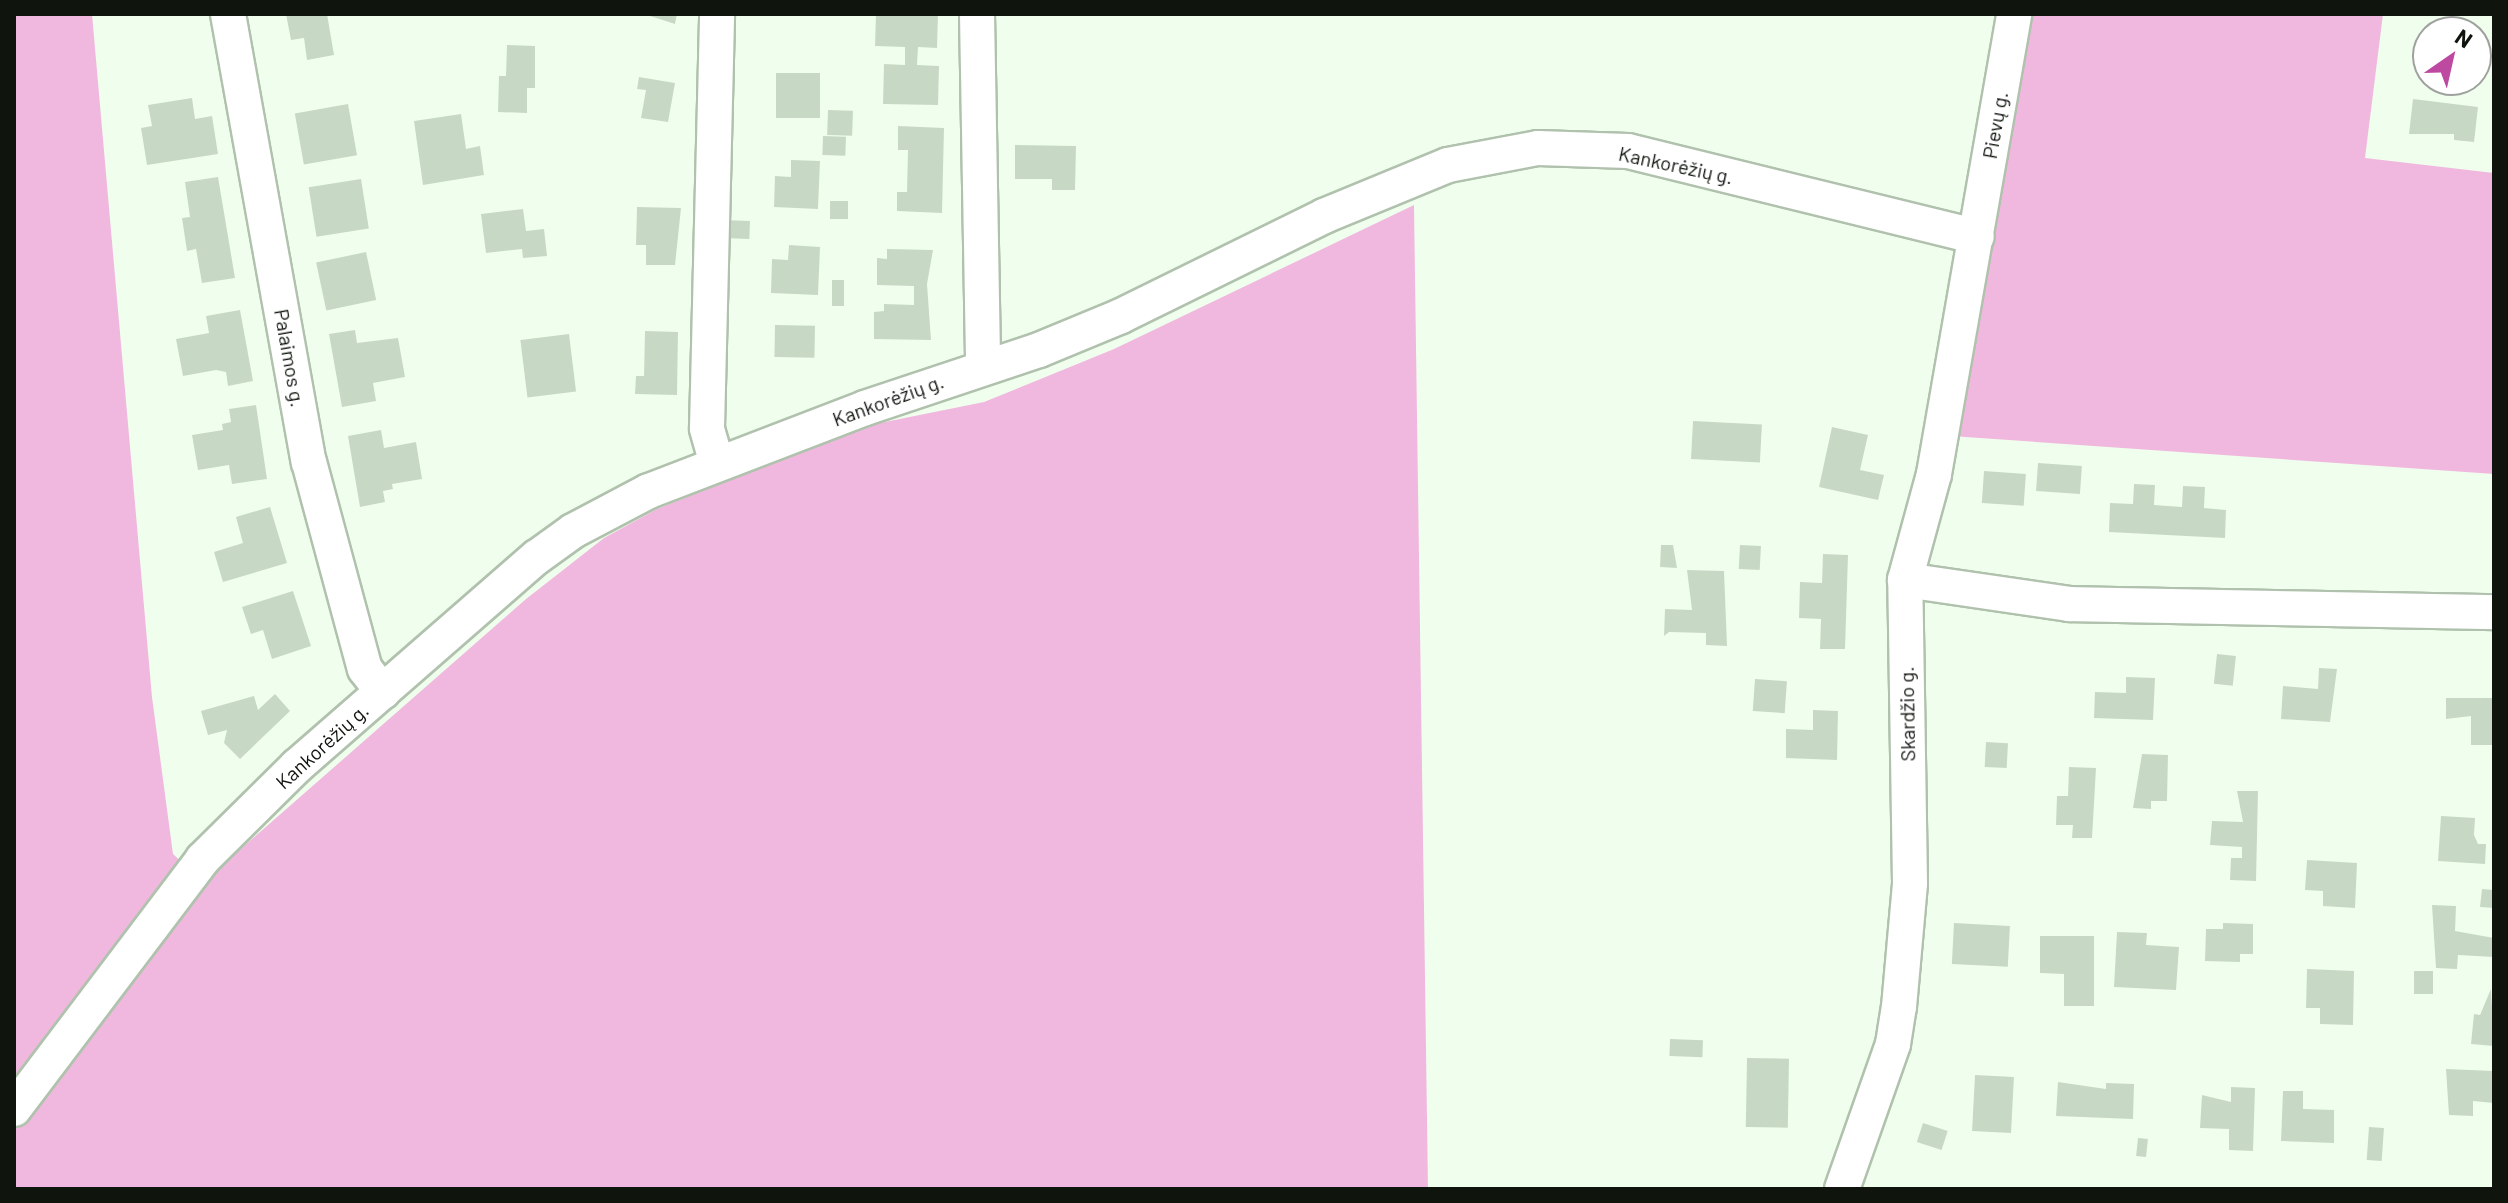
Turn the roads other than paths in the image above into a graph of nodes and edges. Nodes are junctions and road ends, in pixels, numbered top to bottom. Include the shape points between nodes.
1 (228, 14) edge
2 (717, 14) edge
3 (977, 14) edge
4 (2014, 14) edge
5 (1977, 237) junction
6 (983, 366) junction
7 (717, 464) junction
8 (1905, 580) junction
9 (2494, 612) edge
10 (383, 692) junction
11 (14, 1109) edge
12 (1842, 1189) edge

1 - 10 street, Palaimos g. via 309,462 365,669
2 - 7 street via 707,428
3 - 6 street
4 - 5 street, Pievų g.
5 - 6 street, Kankorėžių g. via 1628,151 1538,148 1448,165 1324,216 1121,316
5 - 8 street, Skardžio g. via 1934,474
6 - 7 street, Kankorėžių g.
7 - 10 street, Kankorėžių g. via 649,491 573,531
8 - 9 street via 2069,604
8 - 12 street, Skardžio g. via 1910,883 1899,1007 1893,1044
10 - 11 street, Kankorėžių g. via 297,766 203,859

